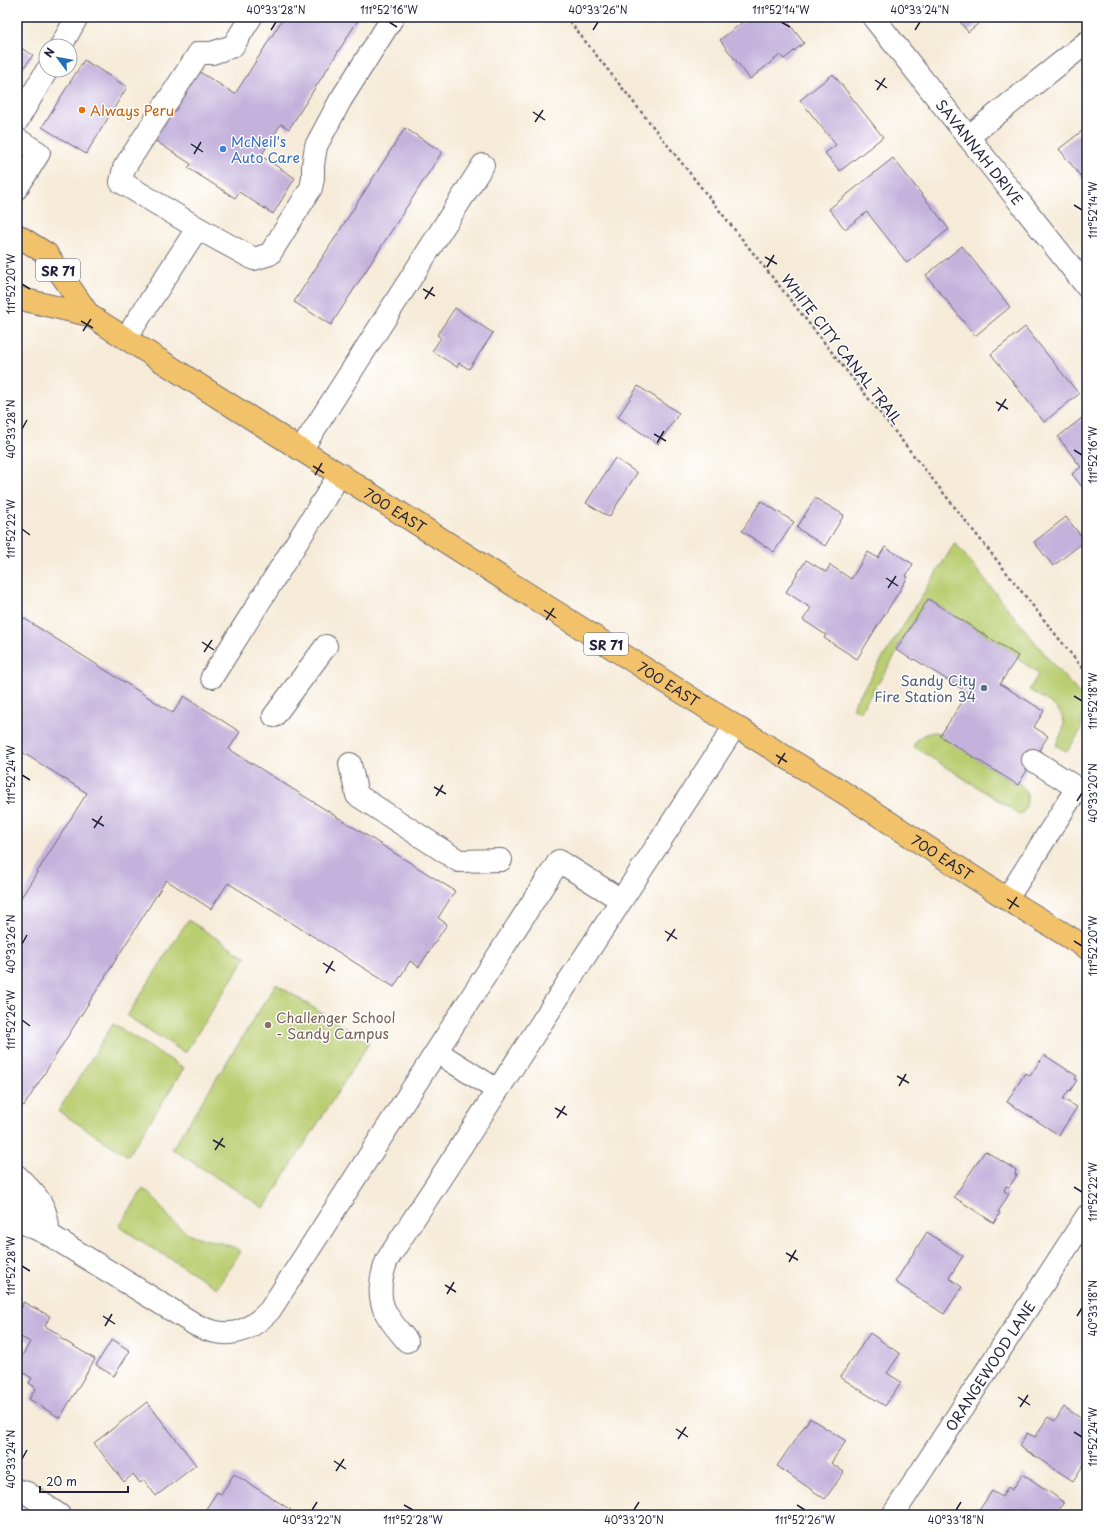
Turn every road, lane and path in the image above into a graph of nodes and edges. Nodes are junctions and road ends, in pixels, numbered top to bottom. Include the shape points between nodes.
1 (77, 17) edge
2 (251, 17) edge
3 (393, 17) edge
4 (566, 17) edge
5 (873, 17) edge
6 (65, 38) edge
7 (1087, 42) edge
8 (42, 78) edge
9 (17, 121) edge
10 (968, 137) junction
11 (17, 139) edge
12 (483, 165) dead end
13 (17, 188) edge
14 (201, 230) junction
15 (17, 235) edge
16 (1087, 287) edge
17 (17, 298) edge
18 (89, 315) junction
19 (126, 338) junction
20 (301, 450) junction
21 (340, 474) junction
22 (326, 646) dead end
23 (1087, 674) edge
24 (212, 677) dead end
25 (274, 716) dead end
26 (735, 726) junction
27 (1033, 760) dead end
28 (350, 764) dead end
29 (501, 860) dead end
30 (1007, 899) junction
31 (621, 900) junction
32 (1087, 948) edge
33 (437, 1052) junction
34 (497, 1090) junction
35 (17, 1176) edge
36 (17, 1199) edge
37 (17, 1220) edge
38 (1085, 1222) edge
39 (48, 1234) junction
40 (407, 1341) dead end
41 (22, 1492) edge
42 (59, 1515) edge
43 (893, 1515) edge

1 - 6 street
2 - 14 street via 233,46 212,53 199,53 124,168 121,182
3 - 14 street via 340,101 316,146 311,188 270,254 254,258
4 - 23 path, WHITE CITY CANAL TRAIL
5 - 10 street, SAVANNAH DRIVE
7 - 10 street
8 - 9 street
10 - 16 street, SAVANNAH DRIVE
11 - 13 street via 39,153
12 - 20 street
14 - 19 street via 193,235
15 - 18 main road, 700 EAST / SR 71 via 47,254
17 - 18 main road, 700 EAST / SR 71
18 - 19 main road, 700 EAST / SR 71
19 - 20 main road, 700 EAST / SR 71
20 - 21 main road, 700 EAST / SR 71
21 - 24 street
21 - 26 main road, 700 EAST / SR 71
22 - 25 street
26 - 30 main road, 700 EAST / SR 71 via 841,791
26 - 31 street
27 - 30 street via 1076,788
28 - 29 street via 357,796 446,853 459,861
30 - 32 main road, 700 EAST / SR 71
31 - 33 street via 559,861
31 - 34 street
33 - 34 street
33 - 39 street via 270,1310 249,1328 236,1333 208,1331
34 - 40 street via 393,1249 382,1272 382,1299 385,1312
35 - 39 street via 42,1203 46,1213
36 - 39 street
37 - 39 street
38 - 43 street, ORANGEWOOD LANE
41 - 42 street

